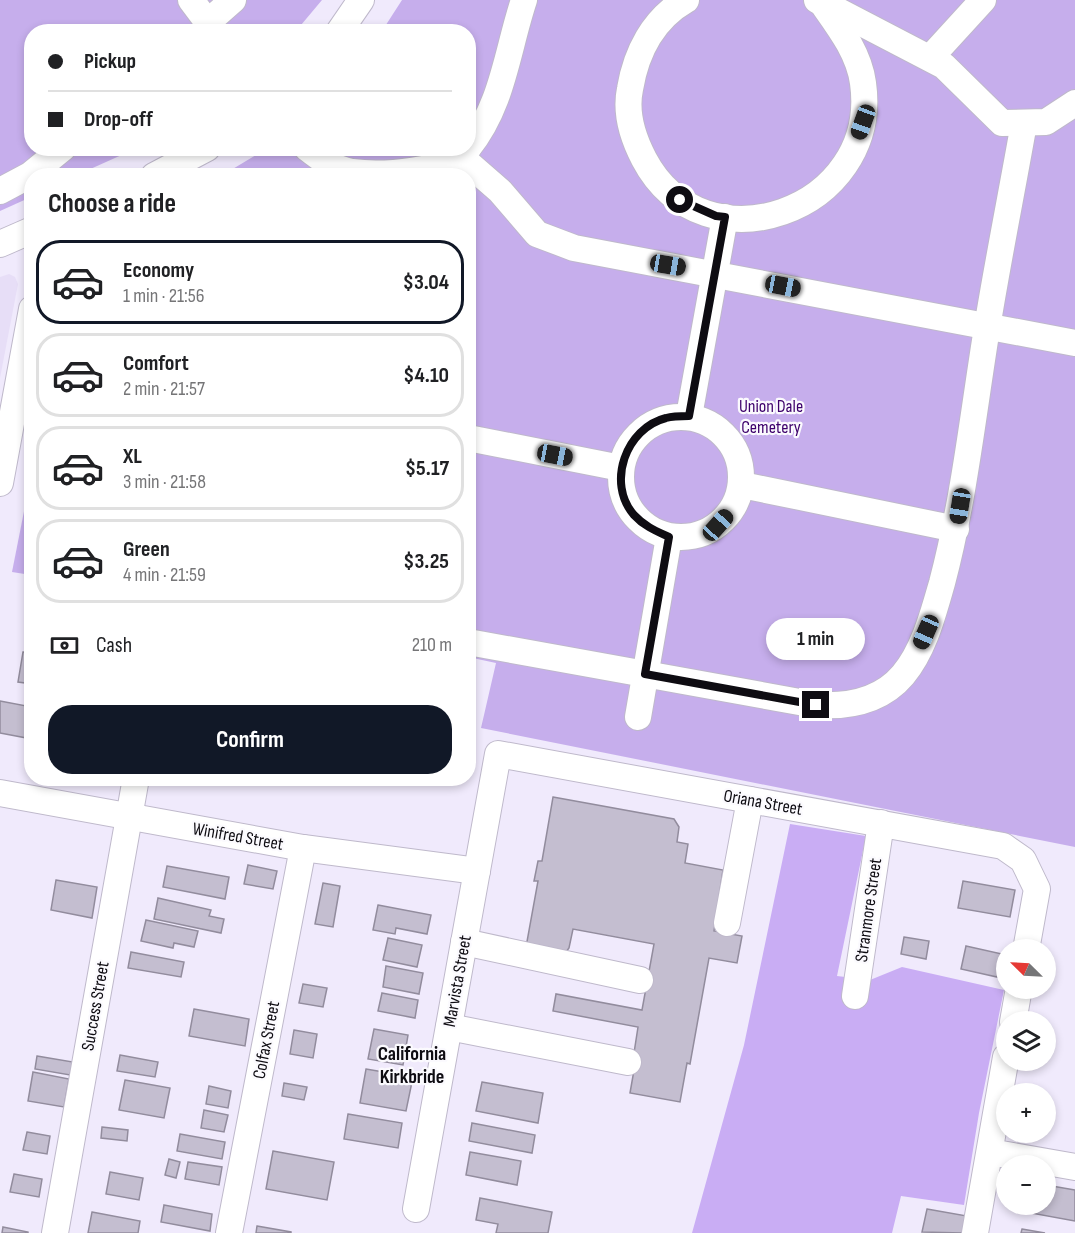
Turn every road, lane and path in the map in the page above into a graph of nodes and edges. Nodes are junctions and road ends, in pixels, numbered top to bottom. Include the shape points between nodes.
1 (191, 0) edge
2 (233, 0) edge
3 (361, 0) edge
4 (524, 0) edge
5 (686, 0) edge
6 (983, 0) edge
7 (820, 1) edge
8 (209, 24) edge
9 (213, 24) edge
10 (344, 24) edge
11 (930, 58) junction
12 (1075, 103) edge
13 (1024, 123) junction
14 (476, 138) edge
15 (53, 156) edge
16 (192, 156) edge
17 (317, 156) edge
18 (454, 156) edge
19 (469, 156) edge
20 (39, 168) edge
21 (169, 168) edge
22 (339, 168) edge
23 (427, 168) edge
24 (24, 178) edge
25 (0, 191) edge
26 (725, 217) junction
27 (24, 234) edge
28 (0, 244) edge
29 (715, 273) junction
30 (987, 327) junction
31 (1075, 343) edge
32 (24, 352) edge
33 (689, 416) junction
34 (476, 440) edge
35 (621, 468) junction
36 (0, 483) edge
37 (742, 485) junction
38 (956, 529) junction
39 (669, 537) junction
40 (476, 643) edge
41 (645, 674) junction
42 (638, 717) dead end
43 (498, 754) joint
44 (135, 786) edge
45 (0, 792) edge
46 (750, 800) junction
47 (129, 817) junction
48 (881, 823) junction
49 (303, 848) junction
50 (477, 872) junction
51 (727, 923) dead end
52 (1028, 939) edge
53 (464, 942) junction
54 (640, 980) dead end
55 (855, 996) dead end
56 (449, 1027) junction
57 (628, 1062) dead end
58 (1004, 1071) edge
59 (990, 1152) junction
60 (1075, 1167) edge
61 (416, 1209) dead end
62 (55, 1233) edge
63 (229, 1233) edge
64 (975, 1233) edge

1 - 8 street
2 - 9 street
3 - 10 street
4 - 14 street via 500,91
5 - 26 street via 654,27 635,62 628,100 634,139 652,173 680,200
6 - 11 street
7 - 11 street
7 - 26 street via 851,46 863,83 863,122 849,159 825,189 792,210 754,220
11 - 13 street via 944,66 1002,123
12 - 13 street via 1046,122
13 - 30 street
15 - 20 street
16 - 21 street
17 - 22 street
18 - 23 street
19 - 29 street via 537,234 574,248
24 - 25 street
26 - 29 street
27 - 28 street
29 - 30 street
29 - 33 street
30 - 31 street
30 - 38 street
32 - 36 street
33 - 35 street via 666,418 644,428 628,446
33 - 37 street via 712,424 730,440 740,461
34 - 35 street
35 - 39 street via 622,492 633,514 650,529
37 - 38 street
37 - 39 street via 734,507 718,525 697,536
38 - 41 street via 933,617 919,647 904,673 873,697 845,705 816,705
39 - 41 street
40 - 41 street
41 - 42 street
43 - 46 street, Oriana Street
43 - 50 street, Marvista Street
44 - 47 street, Success Street
45 - 47 street, Winifred Street
46 - 48 street, Oriana Street
46 - 51 street
47 - 49 street, Winifred Street
47 - 62 street, Success Street
48 - 52 street, Oriana Street via 1004,846 1023,860 1037,889
48 - 55 street, Stranmore Street
49 - 50 street, Winifred Street
49 - 63 street, Colfax Street
50 - 53 street, Marvista Street
53 - 54 street
53 - 56 street, Marvista Street
56 - 57 street
56 - 61 street, Marvista Street
58 - 59 street
59 - 60 street
59 - 64 street

